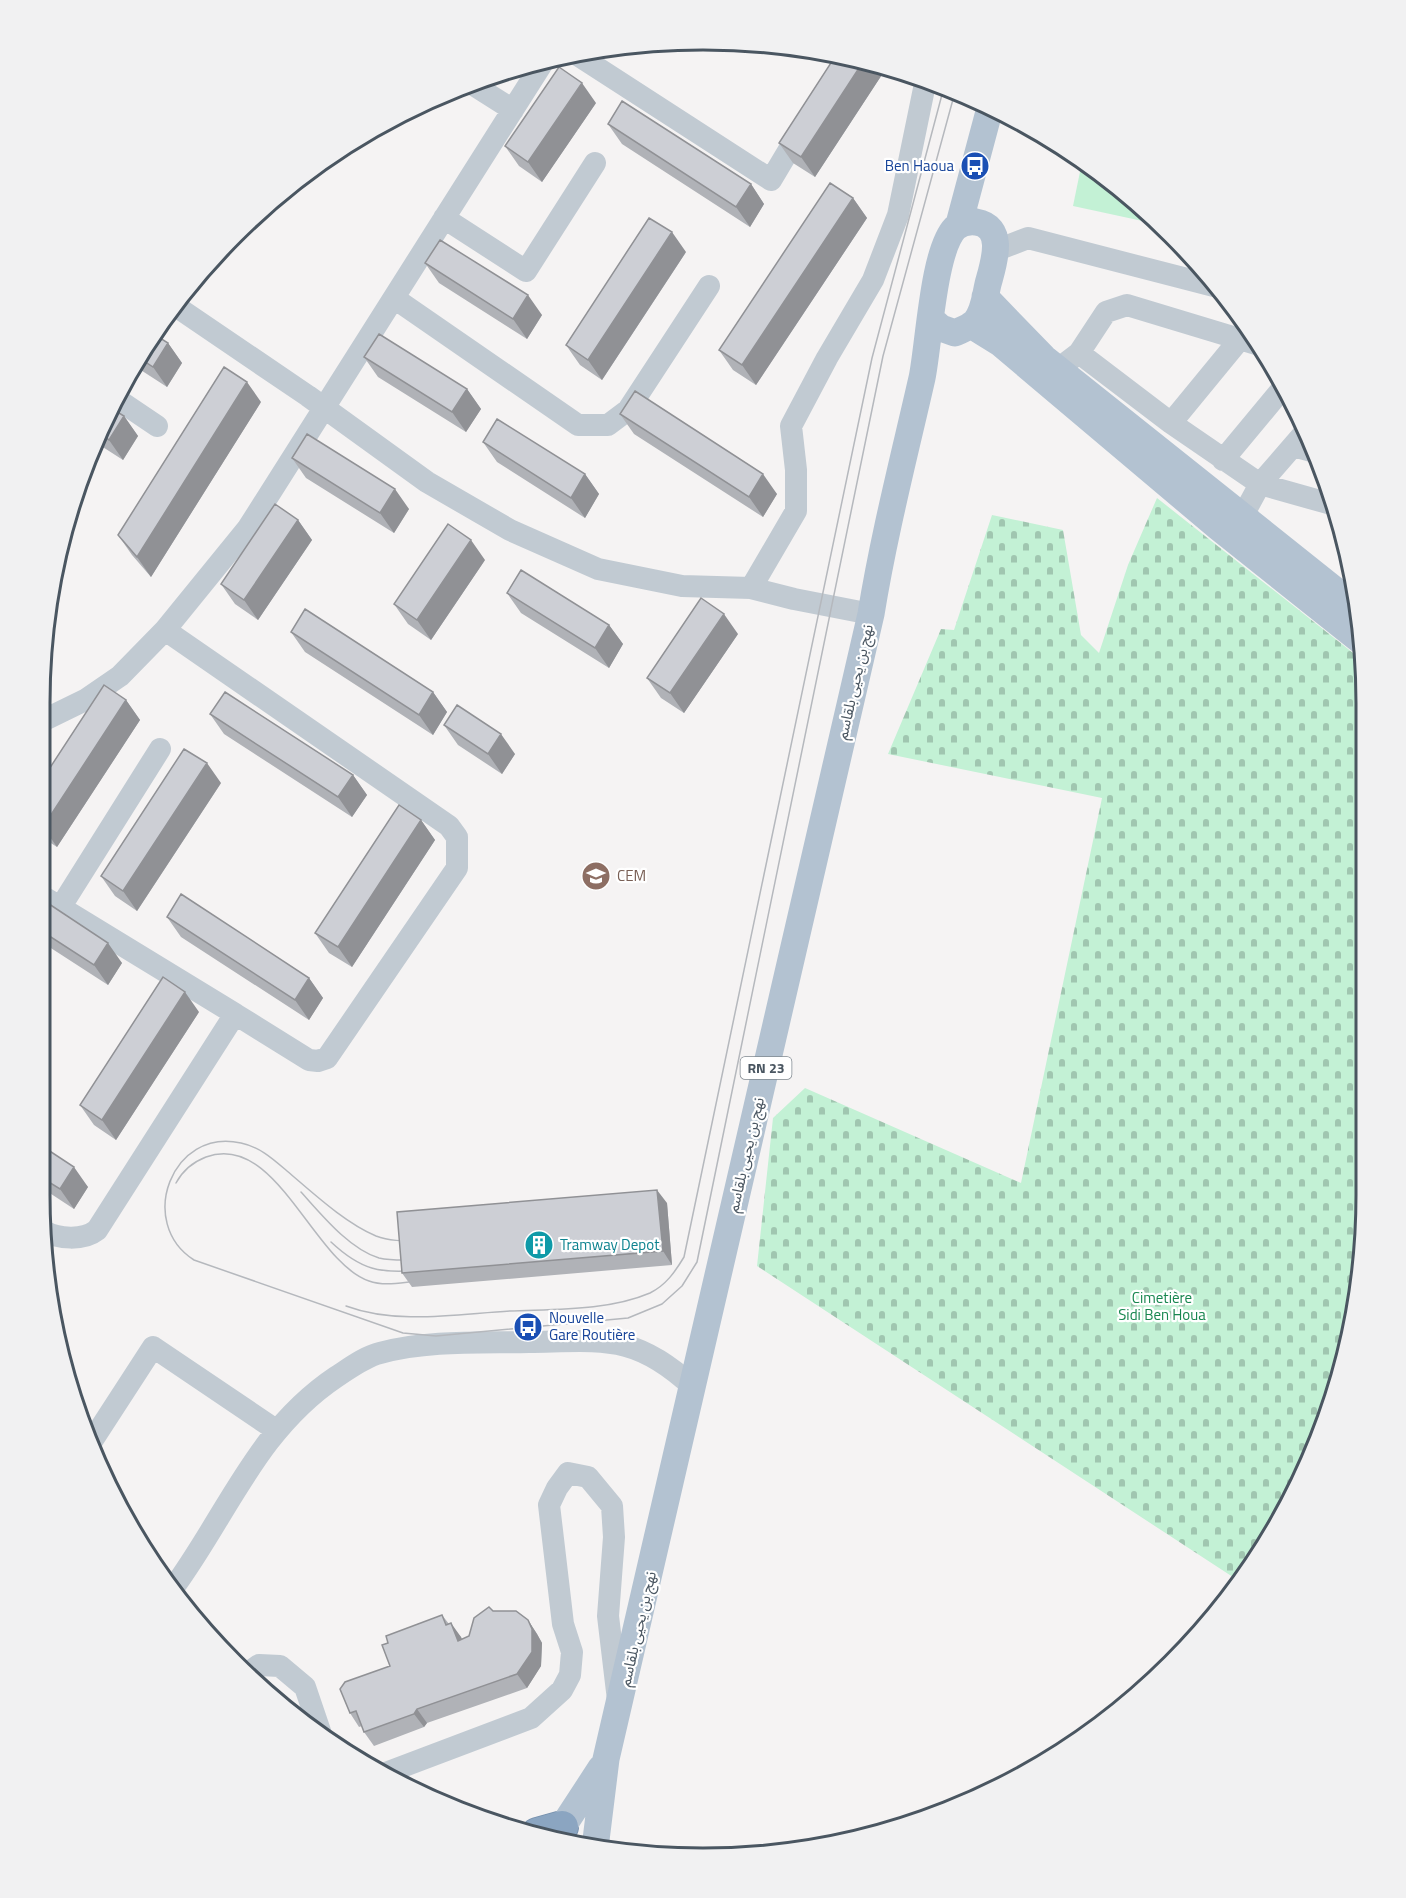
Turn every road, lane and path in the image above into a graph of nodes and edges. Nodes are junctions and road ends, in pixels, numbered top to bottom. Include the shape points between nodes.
1 (586, 60) edge
2 (537, 71) edge
3 (924, 88) edge
4 (480, 89) edge
5 (814, 109) edge
6 (513, 110) junction
7 (988, 115) edge
8 (595, 163) dead end
9 (971, 183) junction
10 (444, 218) junction
11 (959, 224) junction
12 (993, 239) junction
13 (1203, 283) edge
14 (709, 286) dead end
15 (985, 297) junction
16 (394, 298) junction
17 (181, 311) edge
18 (931, 320) junction
19 (963, 329) junction
20 (1248, 342) edge
21 (1069, 361) junction
22 (922, 375) junction
23 (1278, 394) edge
24 (123, 404) edge
25 (324, 408) junction
26 (1171, 423) junction
27 (157, 426) dead end
28 (1300, 439) edge
29 (1223, 460) junction
30 (1260, 484) junction
31 (1325, 502) edge
32 (1248, 522) junction
33 (751, 588) junction
34 (1348, 601) edge
35 (871, 614) junction
36 (165, 630) junction
37 (1353, 634) edge
38 (50, 717) edge
39 (160, 749) dead end
40 (50, 902) edge
41 (60, 909) junction
42 (235, 1014) junction
43 (51, 1234) edge
44 (693, 1387) junction
45 (276, 1430) junction
46 (95, 1436) edge
47 (177, 1582) edge
48 (254, 1669) edge
49 (619, 1709) junction
50 (317, 1721) edge
51 (606, 1759) junction
52 (393, 1770) edge
53 (553, 1831) edge
54 (596, 1839) edge

1 - 5 street via 771,180
2 - 6 street
3 - 33 street via 898,215 873,280 791,426 796,511
4 - 6 street
6 - 10 street
7 - 9 main road
8 - 10 street via 526,271
9 - 11 main road
9 - 12 main road
10 - 16 street
11 - 12 main road via 974,222
11 - 18 main road, نهج بن يحيى بلقاسم via 948,237 930,306
12 - 13 street via 1028,238
12 - 15 main road, نهج بن يحيى بلقاسم
14 - 16 street via 628,410 608,425 578,424
15 - 19 main road, نهج بن يحيى بلقاسم via 981,313
15 - 21 main road via 1024,339
16 - 25 street
17 - 25 street
18 - 19 main road via 941,328
18 - 22 main road, نهج بن يحيى بلقاسم / RN 23
19 - 22 main road, نهج بن يحيى بلقاسم / RN 23
19 - 37 main road via 1000,343 1218,527
20 - 21 street via 1127,305 1106,312
20 - 26 street
21 - 26 street
21 - 32 main road
22 - 35 main road, نهج بن يحيى بلقاسم / RN 23 via 882,543
23 - 29 street
24 - 27 street
25 - 33 street via 427,482 510,530 598,569 682,586
25 - 36 street via 248,528
26 - 29 street
28 - 30 street
29 - 30 street
30 - 31 street
30 - 32 street via 1247,508
32 - 34 main road
33 - 35 street
35 - 44 main road, نهج بن يحيى بلقاسم / RN 23
36 - 38 street via 120,676
36 - 42 street via 449,826 457,837 457,868 327,1058 309,1059
39 - 41 street
40 - 41 street
41 - 42 street
42 - 43 street via 97,1230 93,1234 62,1238
44 - 45 street via 661,1360 610,1341 408,1347 377,1353 354,1365 293,1410
44 - 49 main road, نهج بن يحيى بلقاسم / RN 23
45 - 46 street via 153,1347
45 - 47 street
48 - 50 street via 259,1665 280,1665 305,1687
49 - 51 main road, نهج بن يحيى بلقاسم / RN 23
49 - 52 street via 608,1616 614,1537 612,1506 588,1477 568,1473 549,1505 563,1624 572,1652 570,1675 562,1690 531,1718
51 - 53 main road, نهج بن يحيى بلقاسم / RN 23
51 - 54 main road, نهج بن يحيى بلقاسم / RN 23

